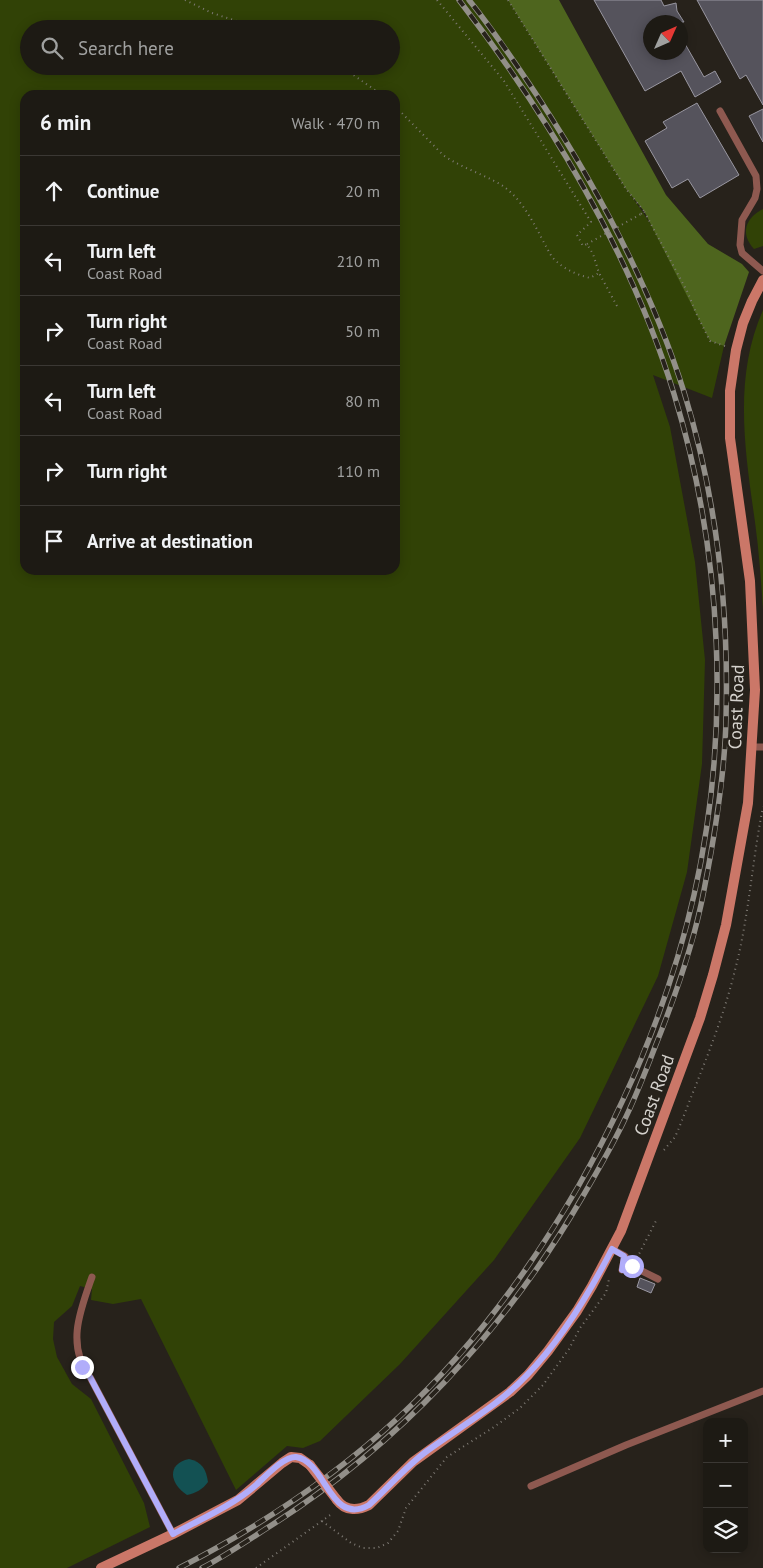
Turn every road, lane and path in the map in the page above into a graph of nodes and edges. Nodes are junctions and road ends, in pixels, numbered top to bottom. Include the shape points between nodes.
1 (185, 0) edge
2 (437, 0) edge
3 (508, 0) edge
4 (233, 20) edge
5 (352, 75) edge
6 (376, 90) edge
7 (400, 111) edge
8 (720, 111) dead end
9 (644, 211) junction
10 (587, 244) junction
11 (763, 271) edge
12 (599, 273) junction
13 (763, 280) edge
14 (617, 306) dead end
15 (736, 350) junction
16 (751, 747) junction
17 (763, 747) edge
18 (656, 1219) dead end
19 (612, 1249) junction
20 (632, 1266) junction
21 (610, 1276) dead end
22 (92, 1277) dead end
23 (658, 1279) dead end
24 (763, 1391) edge
25 (531, 1486) dead end
26 (340, 1503) junction
27 (322, 1521) junction
28 (173, 1534) junction
29 (102, 1568) edge
30 (256, 1568) edge

1 - 4 path
2 - 10 path via 504,81 550,153 591,222 577,235 583,246
3 - 9 path via 626,189
5 - 6 path
7 - 12 path via 442,155 506,188 524,208 552,258 559,264 590,278
8 - 11 lane via 756,176 755,198 742,220 740,245 742,253
9 - 10 path, bridge
9 - 15 path via 710,341
10 - 12 path
12 - 14 path
13 - 15 street, Coast Road via 746,315
15 - 16 street, Coast Road via 730,391 730,438 750,581 755,690
16 - 17 lane
16 - 19 street, Coast Road via 748,803 739,859 713,975 633,1200
18 - 20 path
19 - 20 lane via 624,1256 622,1270
19 - 26 street, Coast Road via 577,1311 538,1363 510,1392 413,1462 369,1505 356,1510
20 - 23 lane
21 - 27 path via 606,1293 543,1385 507,1418 447,1457 406,1508 398,1531 388,1543 377,1548 363,1548
22 - 28 lane via 78,1316 78,1352 82,1367
24 - 25 lane
26 - 27 path
26 - 28 street, bridge via 310,1465 300,1458 291,1457 238,1500
27 - 30 path
28 - 29 street

